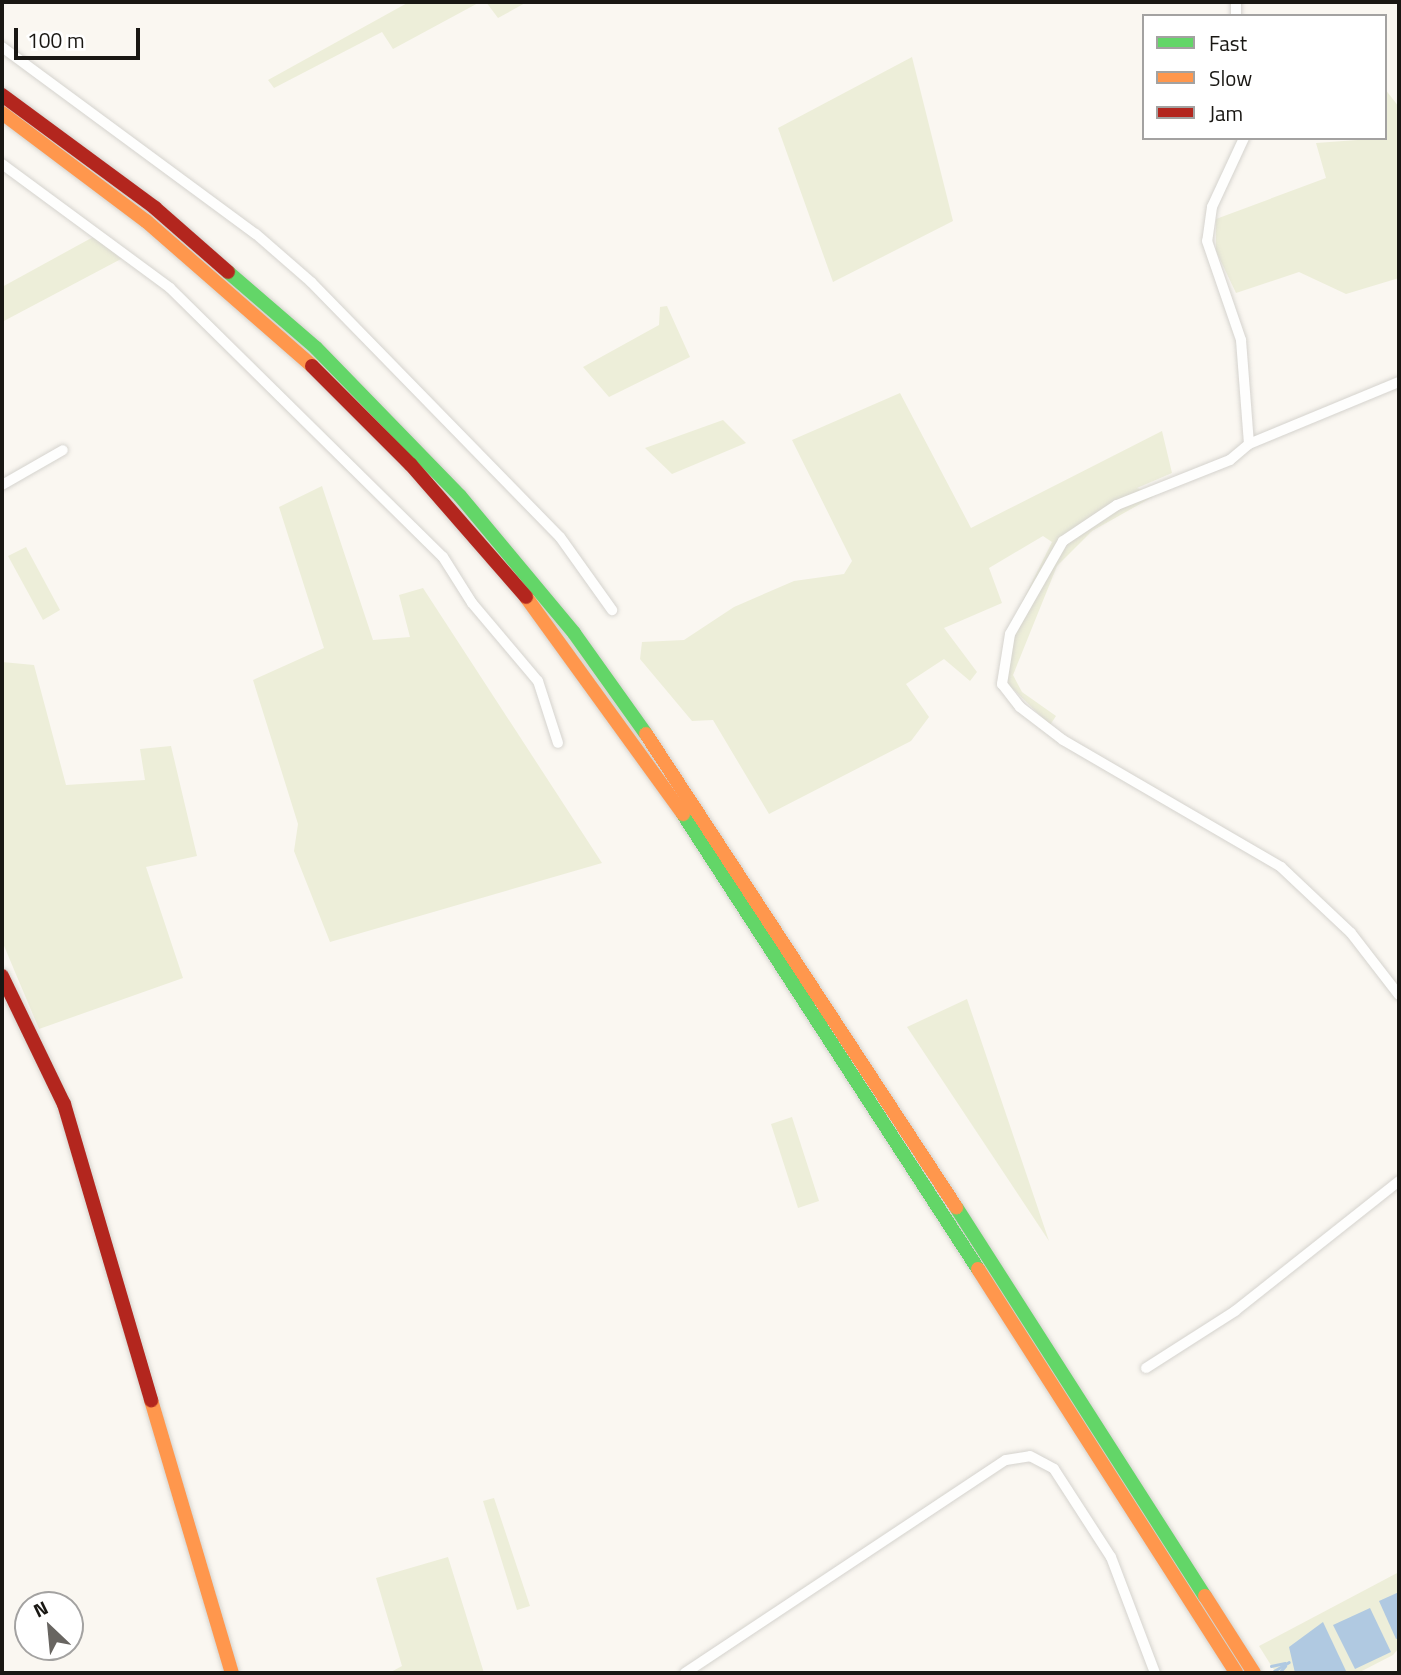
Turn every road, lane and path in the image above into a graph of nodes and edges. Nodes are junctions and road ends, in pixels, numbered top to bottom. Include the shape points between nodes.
1 (2, 47) edge
2 (2, 95) edge
3 (2, 113) edge
4 (1243, 140) edge
5 (2, 164) edge
6 (1399, 382) edge
7 (1249, 444) junction
8 (62, 450) dead end
9 (2, 485) edge
10 (612, 610) dead end
11 (558, 743) dead end
12 (2, 976) edge
13 (1399, 995) edge
14 (1399, 1181) edge
15 (1146, 1368) dead end
16 (232, 1673) edge
17 (685, 1673) edge
18 (1155, 1673) edge
19 (1236, 1673) edge
20 (1254, 1673) edge

1 - 10 street via 221,207 311,282 561,537
2 - 20 main road via 180,228 316,348 460,496 566,622 713,829
3 - 19 main road via 146,220 291,345 429,485 553,630 697,832
4 - 7 street via 1212,207 1207,241 1241,340
5 - 11 street via 170,288 443,557 472,603 538,681
6 - 7 street
7 - 13 street via 1230,460 1117,505 1063,541 1010,634 1002,684 1020,707 1063,740 1280,867 1351,933
8 - 9 street
12 - 16 main road via 64,1104
14 - 15 street via 1235,1311
17 - 18 street via 995,1467 1030,1456 1054,1469 1111,1557

